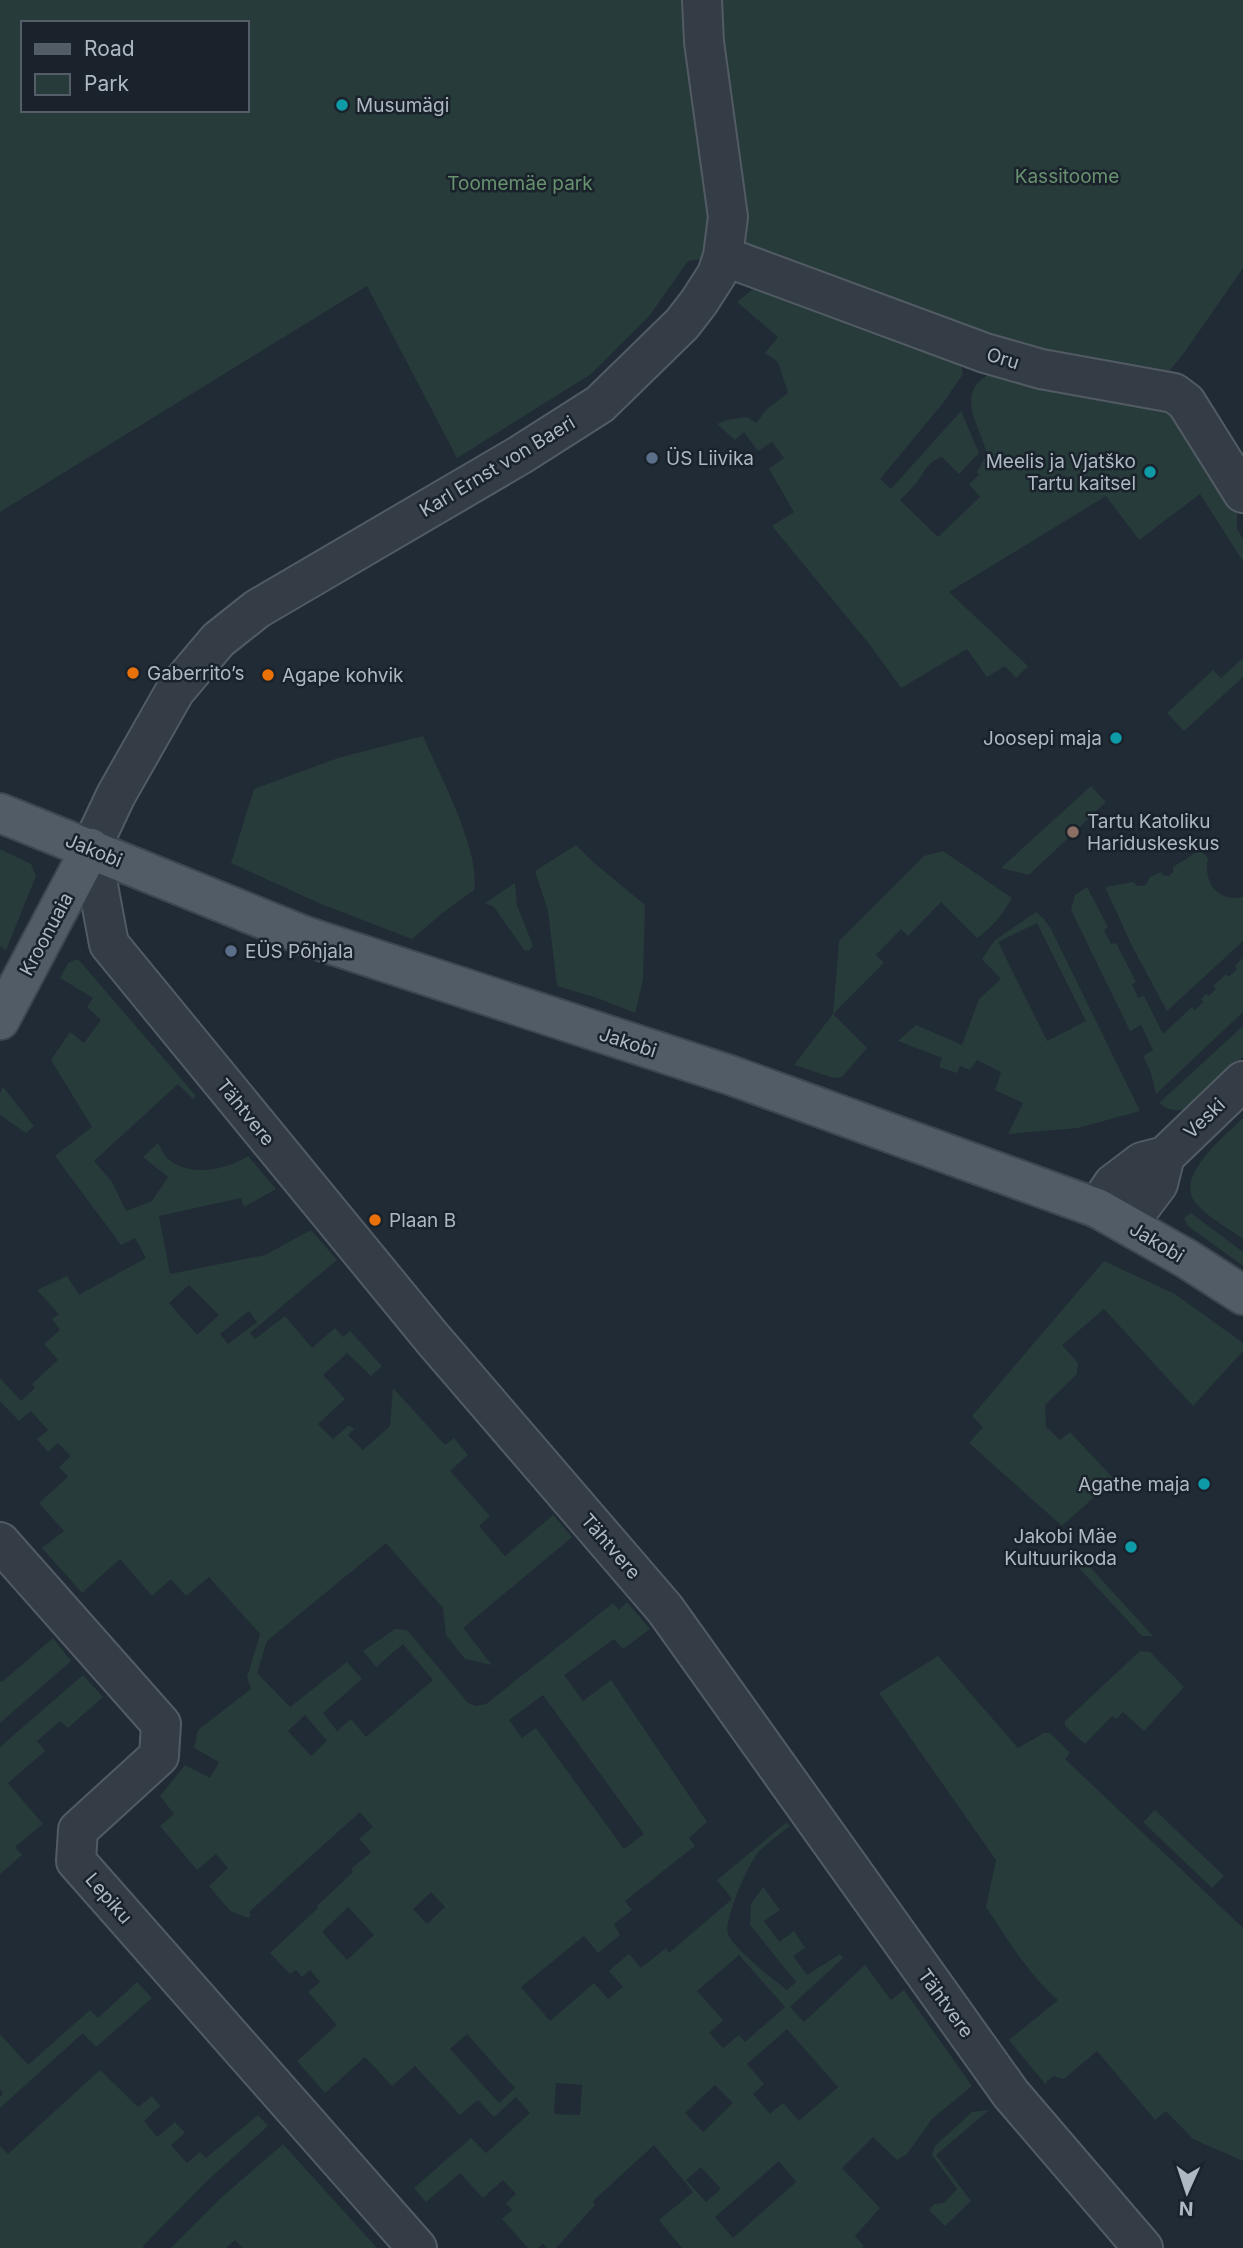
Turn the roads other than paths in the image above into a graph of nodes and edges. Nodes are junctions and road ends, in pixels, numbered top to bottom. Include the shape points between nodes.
1 (702, 0) edge
2 (723, 256) junction
3 (1243, 493) edge
4 (0, 813) edge
5 (91, 848) junction
6 (0, 1020) edge
7 (1243, 1081) edge
8 (1112, 1216) junction
9 (1243, 1295) edge
10 (0, 1542) edge
11 (417, 2248) edge
12 (1143, 2248) edge

1 - 2 street, Karl Ernst von Baeri via 728,216
2 - 3 street, Oru via 985,353 1041,369 1174,393 1186,402
2 - 5 street, Karl Ernst von Baeri via 717,274 682,324 600,404 257,609 218,640 175,691
4 - 5 main road, Jakobi
5 - 6 main road, Kroonuaia
5 - 8 main road, Jakobi via 305,936 730,1075
5 - 12 street, Tähtvere via 108,944 432,1338 665,1609 1011,2094
7 - 8 street, Veski via 1165,1156 1158,1184
8 - 9 main road, Jakobi
10 - 11 street, Lepiku via 161,1724 159,1756 78,1830 76,1861

